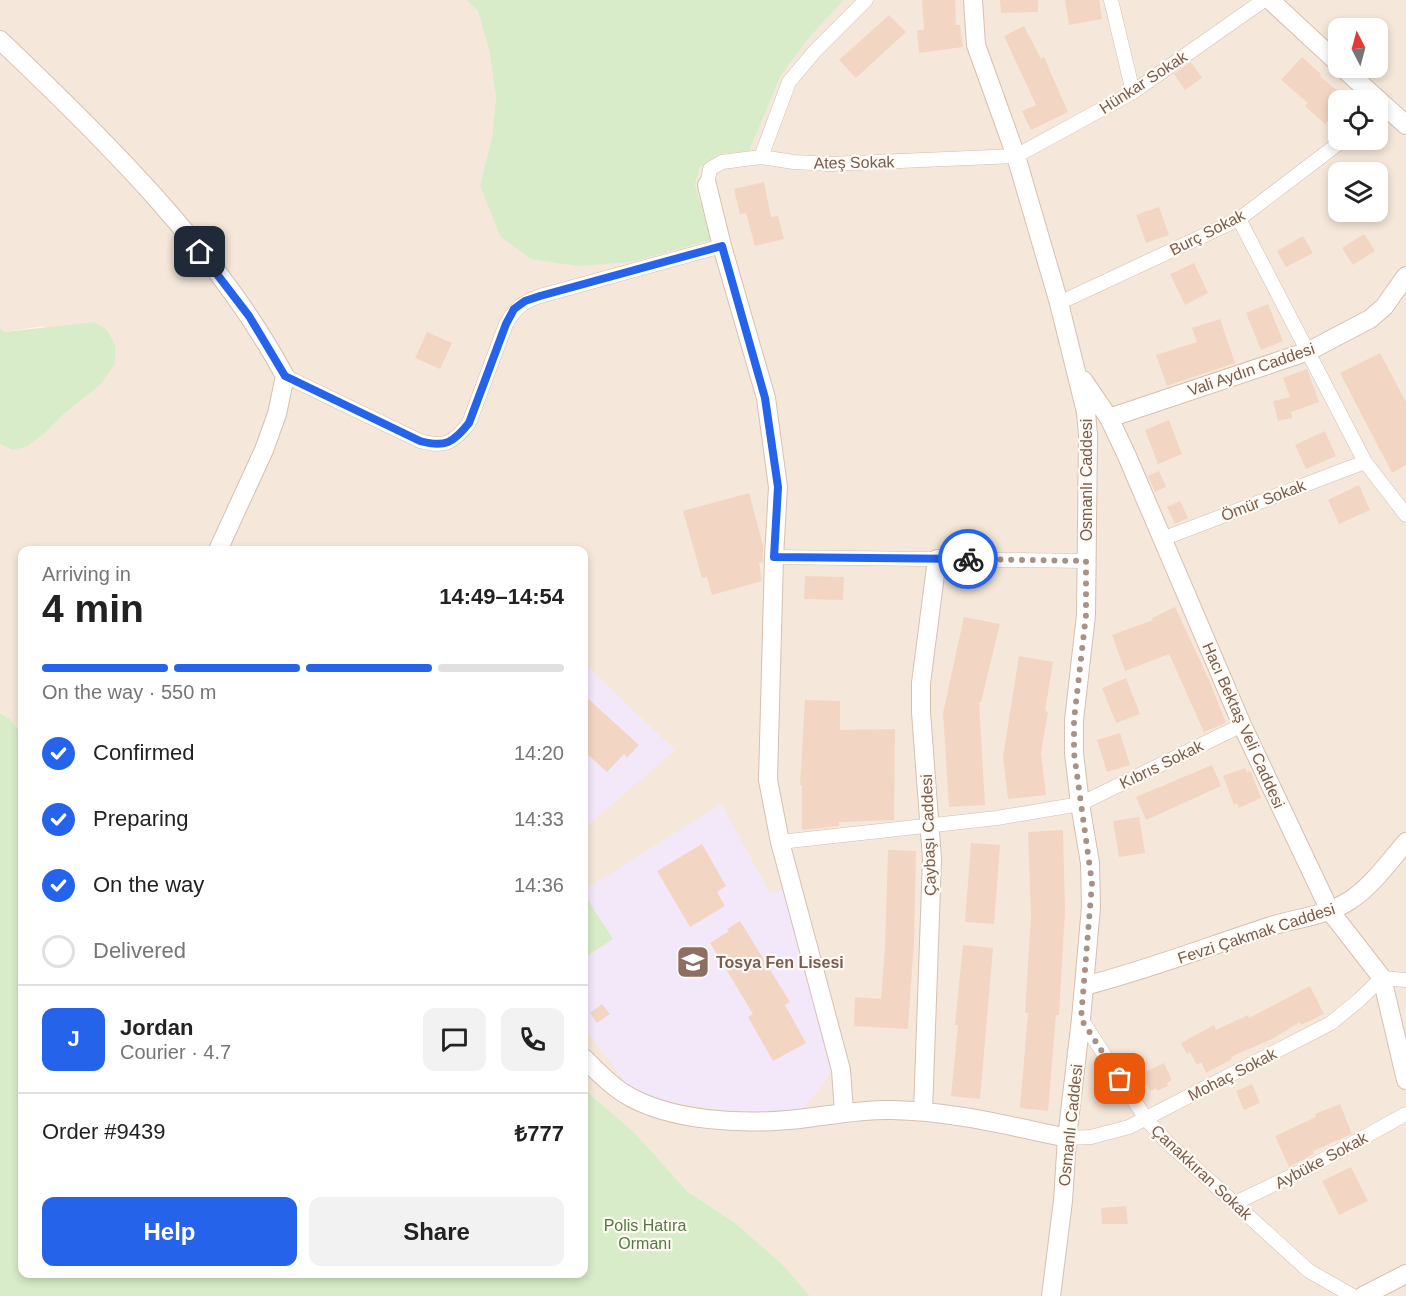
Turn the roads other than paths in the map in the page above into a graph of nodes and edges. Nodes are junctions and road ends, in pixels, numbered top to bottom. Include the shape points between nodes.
1 (866, 0) edge
2 (973, 0) edge
3 (1111, 0) edge
4 (1264, 0) edge
5 (1270, 0) edge
6 (0, 40) edge
7 (1328, 54) edge
8 (1352, 78) edge
9 (1363, 90) edge
10 (1133, 92) junction
11 (1388, 114) edge
12 (1406, 126) edge
13 (1330, 150) edge
14 (1016, 156) junction
15 (761, 157) junction
16 (707, 185) joint
17 (1239, 219) junction
18 (722, 246) junction
19 (1406, 276) edge
20 (1059, 303) junction
21 (1309, 351) junction
22 (1076, 368) junction
23 (285, 376) junction
24 (1109, 418) junction
25 (1365, 462) junction
26 (1406, 515) edge
27 (1162, 539) junction
28 (220, 546) edge
29 (774, 557) junction
30 (937, 559) junction
31 (1086, 561) junction
32 (1242, 725) junction
33 (1080, 804) junction
34 (931, 826) junction
35 (780, 842) junction
36 (1406, 842) edge
37 (1330, 911) junction
38 (1382, 978) junction
39 (1406, 980) edge
40 (1084, 986) junction
41 (1081, 1019) junction
42 (588, 1062) edge
43 (1406, 1080) edge
44 (844, 1112) junction
45 (923, 1112) junction
46 (1406, 1114) edge
47 (1146, 1119) junction
48 (1067, 1138) junction
49 (1235, 1203) junction
50 (1406, 1274) edge
51 (1051, 1296) edge
52 (1353, 1296) edge
53 (1363, 1296) edge

1 - 15 street via 789,82
2 - 14 street, Osmanlı Caddesi via 975,45
3 - 10 street
4 - 10 street, Hünkar Sokak
5 - 7 street
6 - 23 street via 84,121 188,236 249,316
8 - 9 street
10 - 14 street, Hünkar Sokak
11 - 12 street
13 - 17 street, Burç Sokak
14 - 15 street, Ateş Sokak via 830,164
14 - 20 street, Osmanlı Caddesi
15 - 16 street, Ateş Sokak via 722,162 710,169
16 - 18 street
17 - 20 street, Burç Sokak
17 - 21 street
18 - 23 street via 525,301 514,309 506,324 469,423 448,443 420,441
18 - 29 street via 765,398 778,487
19 - 21 street, Vali Aydın Caddesi via 1384,307 1370,319
20 - 22 street, Osmanlı Caddesi
21 - 24 street, Vali Aydın Caddesi
21 - 25 street
22 - 24 street, Hacı Bektaş Veli Caddesi
22 - 31 street, Osmanlı Caddesi via 1088,435
23 - 28 street via 264,450
24 - 27 street, Hacı Bektaş Veli Caddesi
25 - 26 street
25 - 27 street, Ömür Sokak
27 - 32 street, Hacı Bektaş Veli Caddesi
29 - 30 street
29 - 35 street via 768,780
30 - 31 street
30 - 34 street, Çaybaşı Caddesi via 921,683
31 - 33 street, Osmanlı Caddesi via 1086,615 1074,720
32 - 33 street, Kıbrıs Sokak
32 - 37 street, Hacı Bektaş Veli Caddesi
33 - 34 street, Kıbrıs Sokak
33 - 40 street, Osmanlı Caddesi via 1092,883
34 - 35 street, Kıbrıs Sokak
34 - 45 street, Çaybaşı Caddesi
35 - 44 street via 841,1070
36 - 37 street, Fevzi Çakmak Caddesi via 1357,894
37 - 38 street, Hacı Bektaş Veli Caddesi
37 - 40 street, Fevzi Çakmak Caddesi via 1282,922
38 - 39 street
38 - 43 street, Hacı Bektaş Veli Caddesi
38 - 47 street, Mohaç Sokak via 1331,1023
40 - 41 street, Osmanlı Caddesi
41 - 47 street, Çanakkıran Sokak
41 - 48 street, Osmanlı Caddesi
42 - 44 street via 631,1098 670,1112 760,1122
44 - 45 street
45 - 48 street
46 - 49 street, Aybüke Sokak
47 - 48 street, Mohaç Sokak via 1111,1133
47 - 49 street, Çanakkıran Sokak
48 - 51 street, Osmanlı Caddesi
49 - 52 street, Çanakkıran Sokak via 1309,1271
50 - 53 street

